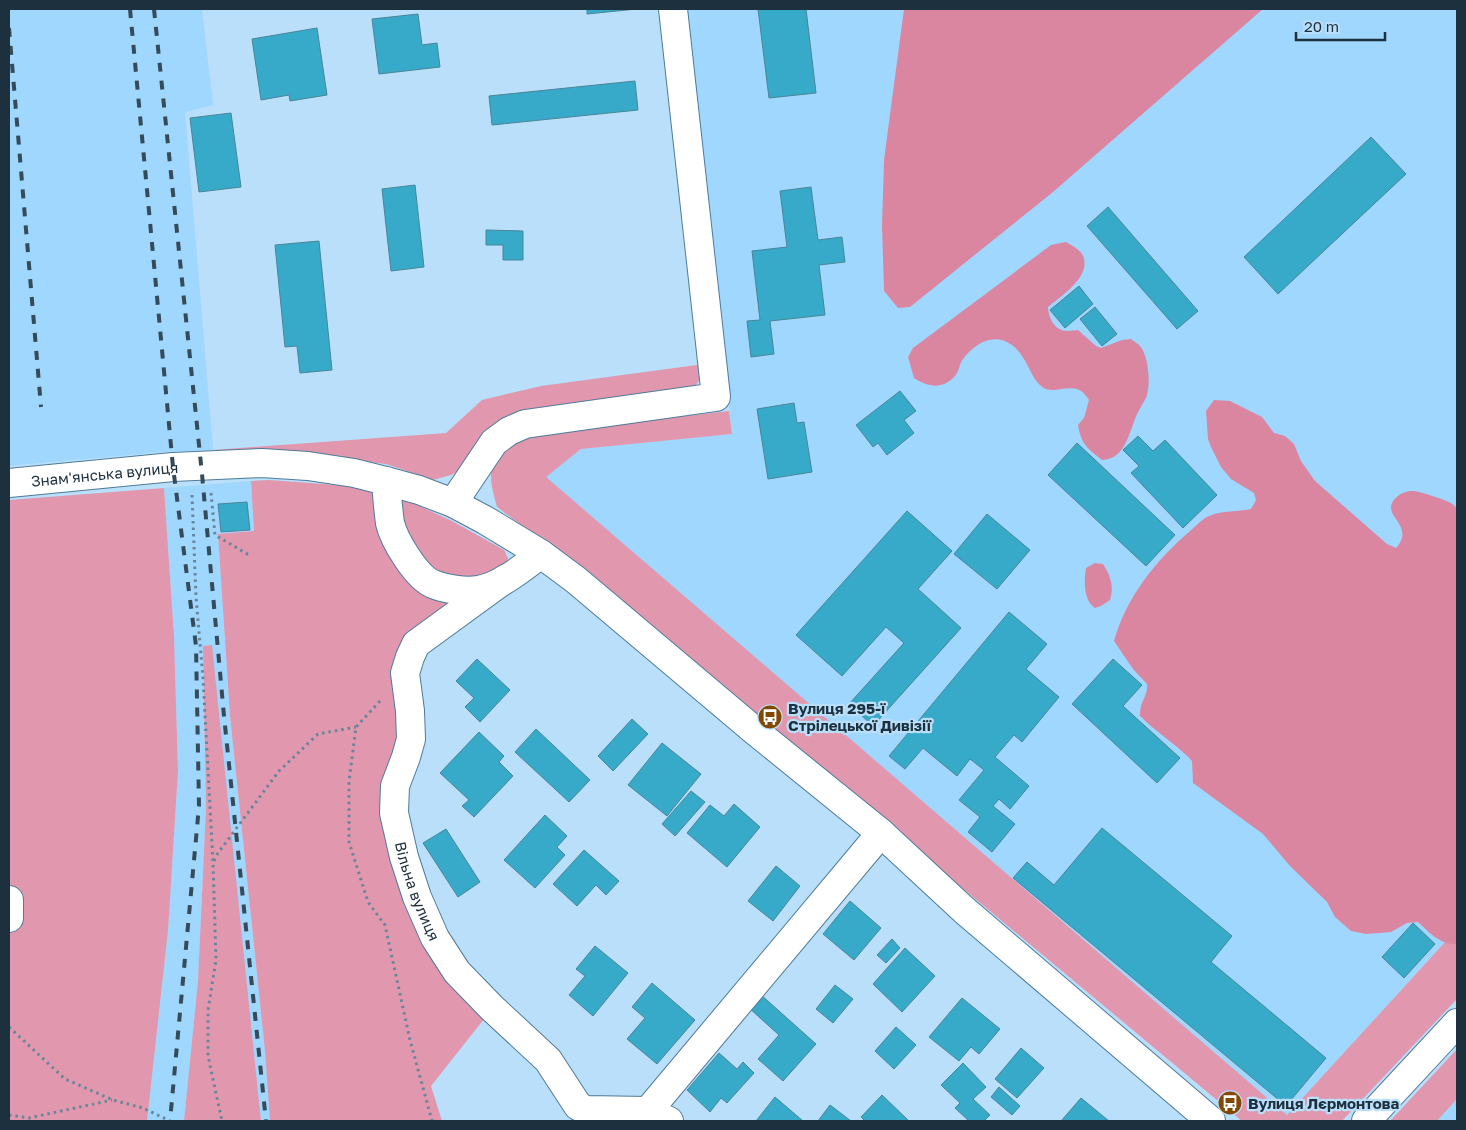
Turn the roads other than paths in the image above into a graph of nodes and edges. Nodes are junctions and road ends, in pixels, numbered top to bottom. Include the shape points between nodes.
1 (673, 9) edge
2 (386, 481) junction
3 (9, 483) edge
4 (453, 503) junction
5 (541, 554) junction
6 (506, 579) junction
7 (881, 833) junction
8 (9, 900) edge
9 (9, 918) edge
10 (1457, 1023) edge
11 (571, 1113) edge
12 (658, 1116) edge
13 (1211, 1121) edge
14 (1366, 1121) edge

1 - 4 street via 716,397 525,424 494,442
2 - 3 street, Знам'янська вулиця via 308,466 262,463
2 - 4 street, Знам'янська вулиця
2 - 6 street, Вільна вулиця via 390,524 398,546 432,584 465,591 480,590
4 - 5 street, Знам'янська вулиця
5 - 6 street, Вільна вулиця
5 - 7 street, Знам'янська вулиця
6 - 11 street, Вільна вулиця via 416,644 405,673 410,739 395,786 394,813 404,857 434,938 457,972 548,1060
7 - 12 street
7 - 13 street, Знам'янська вулиця via 964,910
8 - 9 street
10 - 14 street
11 - 12 street, Вільна вулиця via 586,1110

